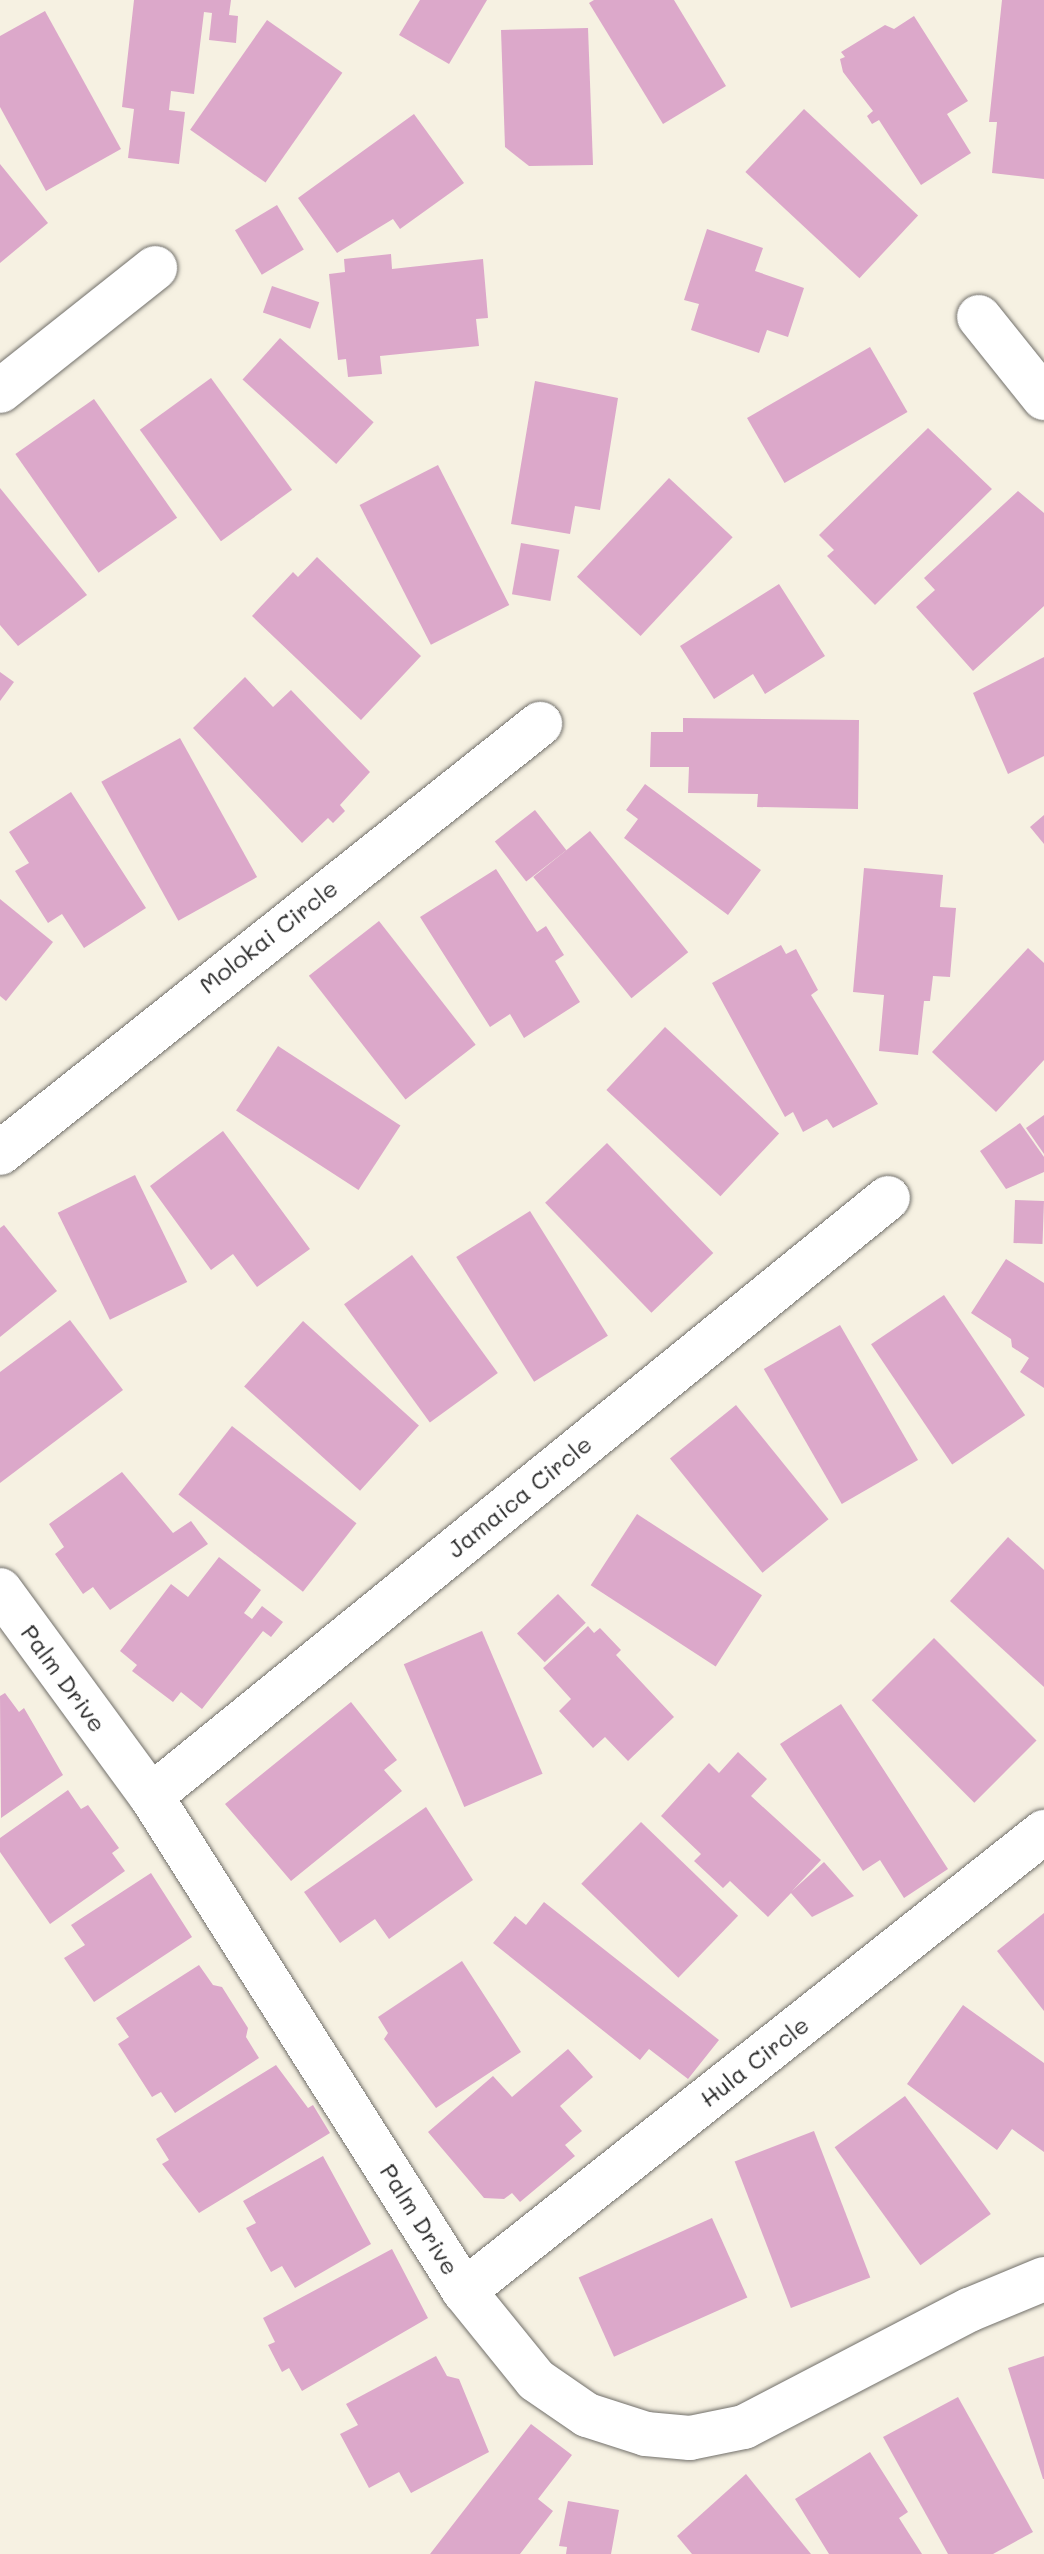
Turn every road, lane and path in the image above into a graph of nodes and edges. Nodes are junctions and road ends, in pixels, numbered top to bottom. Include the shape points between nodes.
1 (155, 268) dead end
2 (979, 317) dead end
3 (0, 391) edge
4 (1044, 398) edge
5 (540, 724) dead end
6 (0, 1153) edge
7 (888, 1198) dead end
8 (0, 1590) edge
9 (151, 1796) junction
10 (1044, 1832) edge
11 (1044, 2279) edge
12 (464, 2291) junction

1 - 3 street
2 - 4 street
5 - 6 street, Molokai Circle
7 - 9 street, Jamaica Circle
8 - 9 street, Palm Drive
9 - 12 street, Palm Drive via 307,2034
10 - 12 street, Hula Circle
11 - 12 street, Palm Drive via 969,2310 744,2427 690,2438 646,2434 587,2415 536,2380

